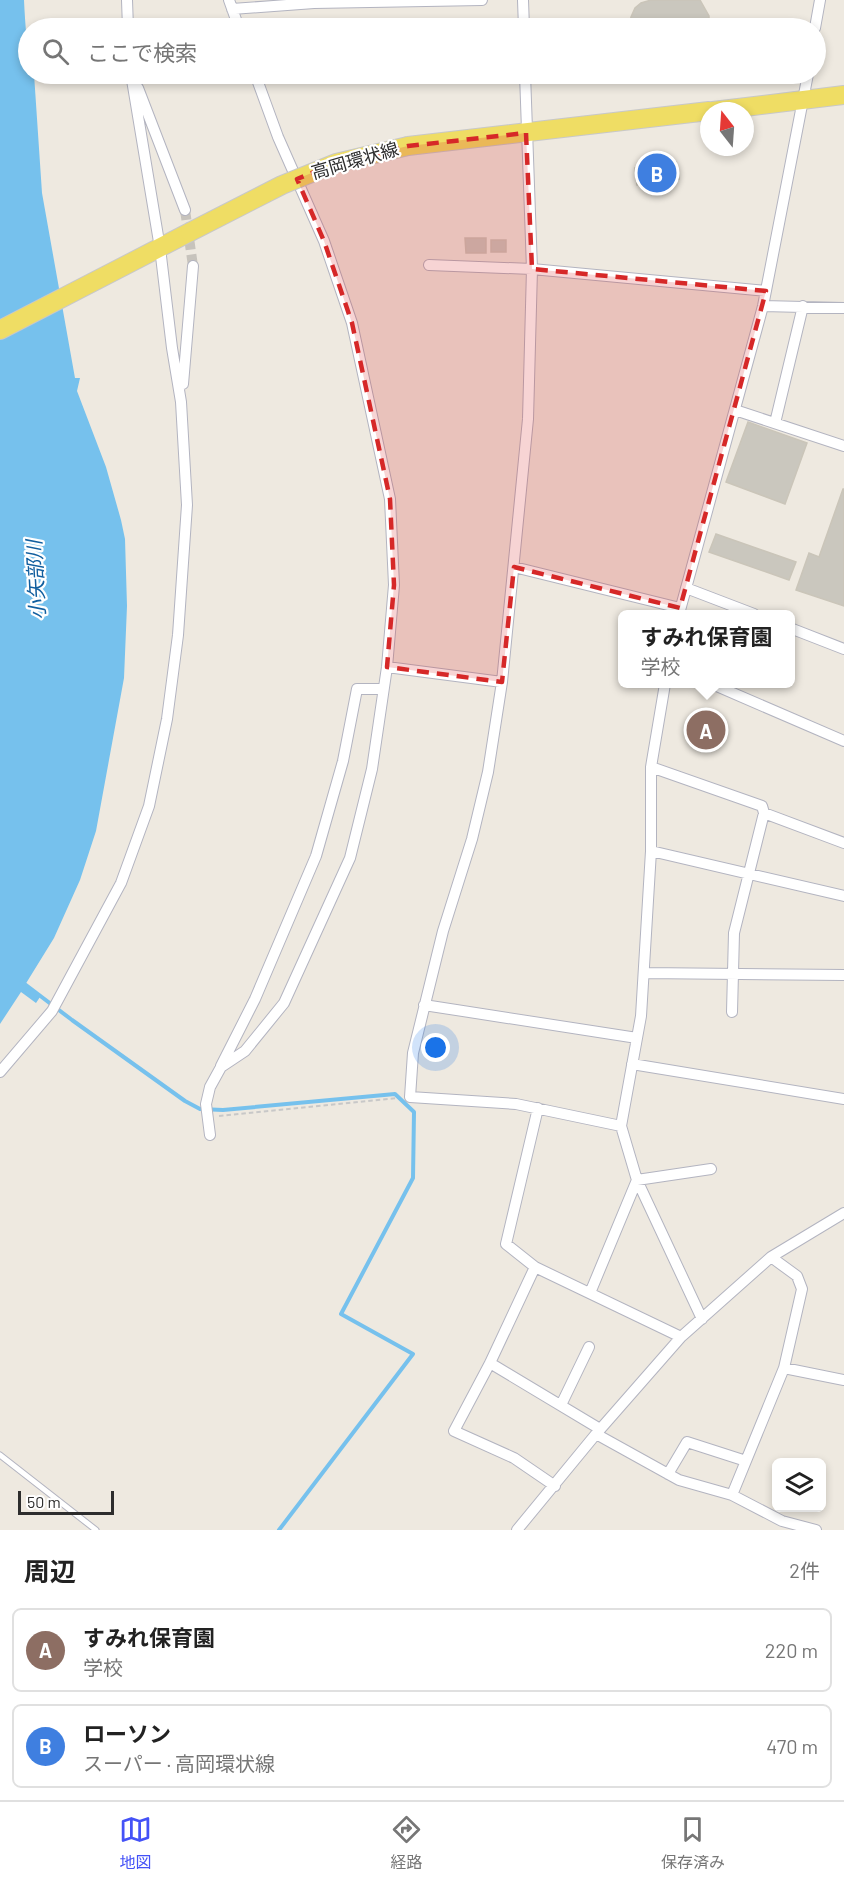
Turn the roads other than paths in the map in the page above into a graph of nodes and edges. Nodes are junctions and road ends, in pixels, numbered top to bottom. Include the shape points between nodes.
1 (127, 0) edge
2 (482, 0) edge
3 (524, 0) edge
4 (820, 0) edge
5 (230, 4) edge
6 (128, 18) edge
7 (524, 18) edge
8 (817, 18) edge
9 (132, 84) edge
10 (135, 84) edge
11 (259, 84) edge
12 (525, 84) edge
13 (806, 84) edge
14 (844, 95) edge
15 (803, 100) junction
16 (754, 106) edge
17 (700, 112) edge
18 (526, 133) junction
19 (185, 210) tunnel mouth
20 (155, 250) junction
21 (429, 265) dead end
22 (193, 266) tunnel mouth
23 (532, 269) junction
24 (766, 291) junction
25 (763, 306) junction
26 (803, 306) junction
27 (844, 308) edge
28 (0, 330) edge
29 (182, 402) junction
30 (735, 410) junction
31 (775, 423) junction
32 (844, 446) edge
33 (514, 567) junction
34 (686, 588) junction
35 (676, 610) edge
36 (680, 610) edge
37 (741, 610) edge
38 (795, 630) edge
39 (844, 649) edge
40 (387, 667) junction
41 (502, 682) junction
42 (664, 688) edge
43 (721, 688) edge
44 (383, 690) junction
45 (844, 741) edge
46 (651, 767) junction
47 (764, 813) junction
48 (844, 843) edge
49 (651, 850) junction
50 (748, 873) junction
51 (844, 896) edge
52 (644, 973) junction
53 (732, 974) junction
54 (844, 975) edge
55 (424, 1005) junction
56 (732, 1012) dead end
57 (637, 1038) junction
58 (632, 1064) junction
59 (221, 1067) junction
60 (0, 1072) edge
61 (844, 1099) edge
62 (538, 1108) junction
63 (621, 1126) junction
64 (210, 1135) dead end
65 (711, 1169) dead end
66 (638, 1180) junction
67 (844, 1213) edge
68 (771, 1257) junction
69 (535, 1267) junction
70 (590, 1293) junction
71 (702, 1319) junction
72 (681, 1337) junction
73 (589, 1347) dead end
74 (490, 1363) junction
75 (784, 1368) junction
76 (844, 1380) edge
77 (561, 1405) junction
78 (598, 1431) junction
79 (0, 1455) edge
80 (746, 1461) junction
81 (668, 1474) junction
82 (555, 1486) junction
83 (732, 1495) junction
84 (96, 1530) edge
85 (517, 1530) edge
86 (816, 1530) edge

1 - 6 street
2 - 5 street
3 - 7 street
4 - 8 street
9 - 20 street
10 - 19 street
11 - 40 street via 324,241 352,323 374,419 390,499 394,585
12 - 18 street
13 - 15 street
14 - 15 main road, 高岡環状線
15 - 16 main road, 高岡環状線
15 - 24 street
17 - 18 main road, 高岡環状線
18 - 20 main road, 高岡環状線, bridge via 408,146 325,167
18 - 23 street
20 - 28 main road, 高岡環状線
20 - 29 street
21 - 23 street
22 - 29 street
23 - 24 street
23 - 33 street via 528,419
24 - 25 street
25 - 26 street
25 - 30 street
26 - 27 street
26 - 31 street
29 - 60 street via 187,505 178,635 167,719 149,806 121,883 52,1011
30 - 31 street
30 - 34 street
31 - 32 street
33 - 35 street
33 - 41 street
34 - 36 street
34 - 37 street
38 - 39 street
40 - 41 street
40 - 44 street
41 - 55 street via 486,783
42 - 46 street
43 - 45 street
44 - 59 street via 372,769 350,858 284,1003 245,1051
44 - 59 street via 357,689 343,761 316,856 255,999
46 - 47 street via 762,806
46 - 49 street
47 - 48 street
47 - 50 street
49 - 50 street
49 - 52 street
50 - 51 street
50 - 53 street via 734,933
52 - 53 street
52 - 57 street
53 - 54 street
53 - 56 street
55 - 57 street
55 - 62 street via 413,1053 410,1097
57 - 58 street
58 - 61 street
58 - 63 street
59 - 64 street via 206,1104
62 - 63 street
62 - 69 street via 506,1244
63 - 66 street
65 - 66 street
66 - 70 street
66 - 71 street
67 - 68 street
68 - 71 street
68 - 75 street via 797,1276 802,1289
69 - 70 street
69 - 74 street
70 - 72 street
71 - 72 street
72 - 78 street
73 - 77 street
74 - 77 street
74 - 82 street via 454,1431 514,1458
75 - 76 street
75 - 80 street
77 - 78 street
78 - 81 street
78 - 82 street
79 - 84 lane
80 - 81 street via 687,1442
80 - 83 street
81 - 83 street
82 - 85 street
83 - 86 street via 782,1521

